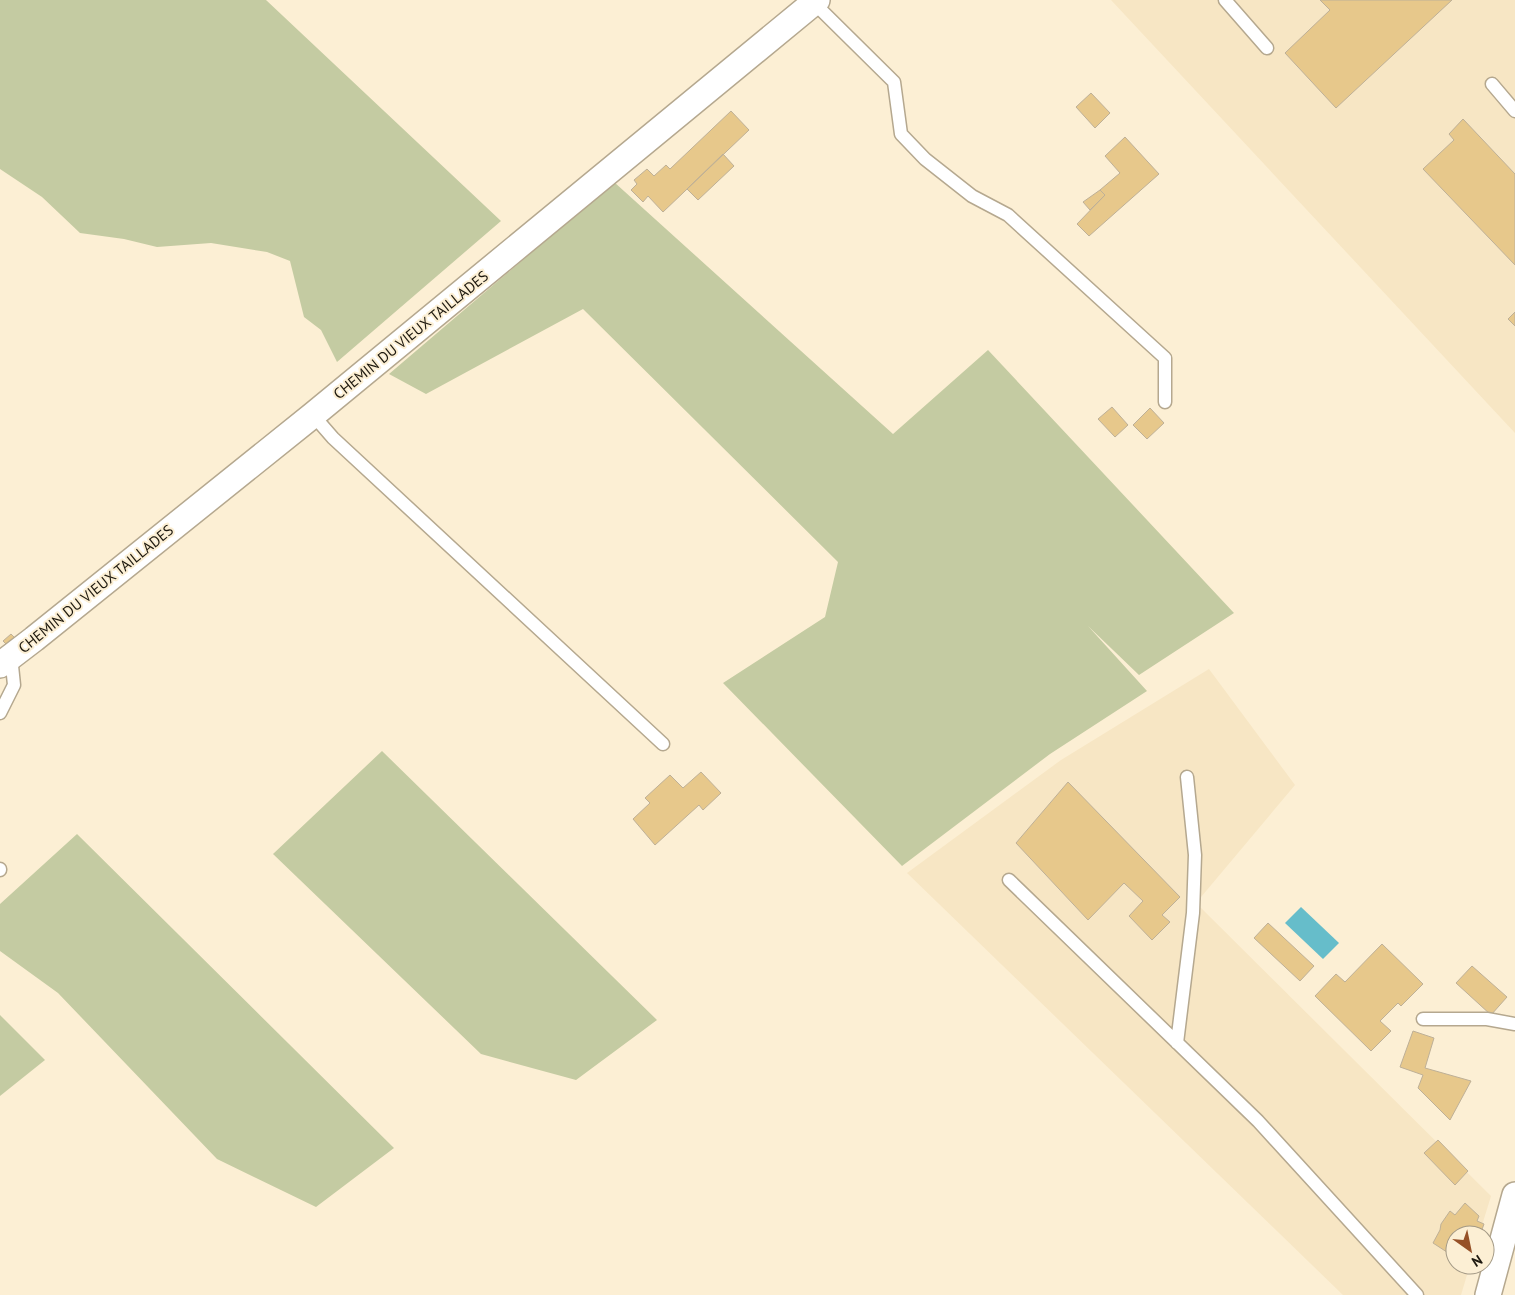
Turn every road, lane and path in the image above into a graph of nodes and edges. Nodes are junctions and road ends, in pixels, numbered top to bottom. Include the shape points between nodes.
1 (1225, 0) edge
2 (816, 2) edge
3 (1267, 48) dead end
4 (1492, 84) dead end
5 (1515, 111) edge
6 (1165, 402) dead end
7 (313, 415) junction
8 (6, 661) edge
9 (0, 713) edge
10 (663, 744) dead end
11 (1187, 777) dead end
12 (1009, 880) dead end
13 (1423, 1019) dead end
14 (1515, 1024) edge
15 (1177, 1043) junction
16 (1515, 1195) edge
17 (1417, 1295) edge
18 (1488, 1295) edge

1 - 3 lane
2 - 6 lane via 894,82 901,134 925,159 972,196 1008,215 1165,358
2 - 7 street, CHEMIN DU VIEUX TAILLADES
4 - 5 lane
7 - 8 street, CHEMIN DU VIEUX TAILLADES
7 - 10 lane
8 - 9 lane via 14,685
11 - 15 lane via 1195,855 1193,913
12 - 15 lane
13 - 14 lane via 1487,1019
15 - 17 lane via 1258,1121
16 - 18 street

